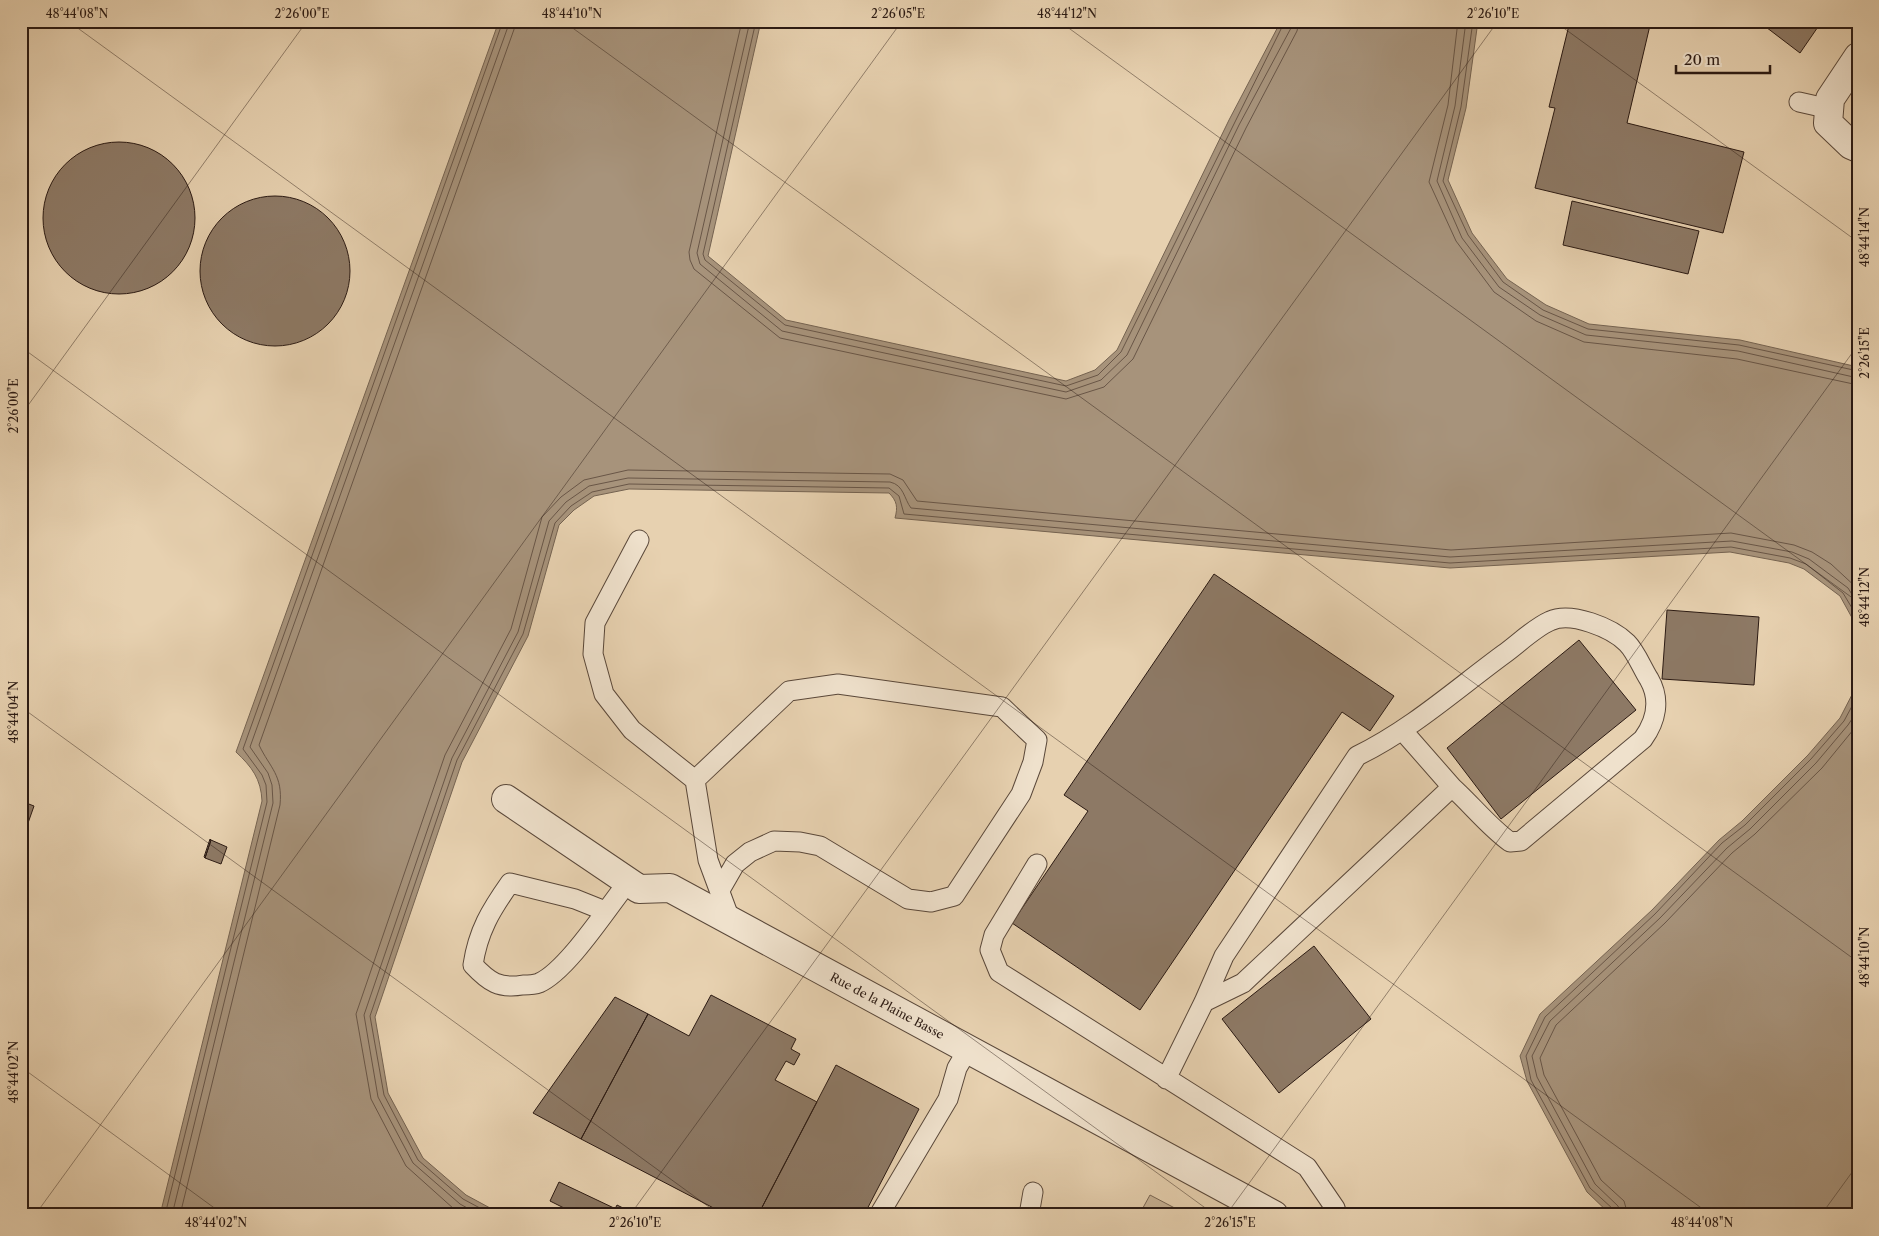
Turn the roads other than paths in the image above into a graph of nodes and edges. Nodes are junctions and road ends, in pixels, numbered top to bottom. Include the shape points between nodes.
1 (1858, 57) edge
2 (1800, 102) dead end
3 (1830, 109) junction
4 (1858, 148) edge
5 (639, 540) dead end
6 (1402, 730) junction
7 (695, 780) junction
8 (1452, 787) junction
9 (506, 798) dead end
10 (1037, 864) dead end
11 (628, 882) junction
12 (720, 890) junction
13 (605, 912) junction
14 (732, 922) junction
15 (1204, 1002) junction
16 (968, 1049) junction
17 (1166, 1079) junction
18 (1033, 1192) dead end
19 (879, 1215) edge
20 (1029, 1215) edge
21 (1274, 1215) edge
22 (1337, 1215) edge

1 - 3 street via 1830,99
2 - 3 lane
3 - 4 street via 1828,123
5 - 7 lane via 595,624 593,654 604,694 632,730
6 - 8 lane
6 - 8 lane via 1432,711 1551,620 1573,618 1605,628 1628,644 1651,683 1656,712 1652,726 1643,739 1521,841 1510,842 1499,834
6 - 15 lane via 1357,756 1224,956
7 - 12 lane via 708,860
7 - 12 lane via 788,691 838,684 1002,707 1037,740 1021,794 954,896 931,902 908,899 820,846 774,841 750,852 735,864
8 - 15 lane via 1243,983
9 - 11 street, Rue de la Plaine Basse
10 - 17 lane via 994,935 990,950 999,972
11 - 13 lane
11 - 14 street, Rue de la Plaine Basse via 639,889 670,888
12 - 14 lane
13 - 13 lane via 563,964 539,983 509,987 488,980 473,964 476,942 491,910 510,882 575,899
14 - 16 street, Rue de la Plaine Basse
15 - 17 lane
16 - 19 lane via 957,1068 948,1099
16 - 21 street, Rue de la Plaine Basse
17 - 22 lane via 1307,1167 1336,1208
18 - 20 lane

